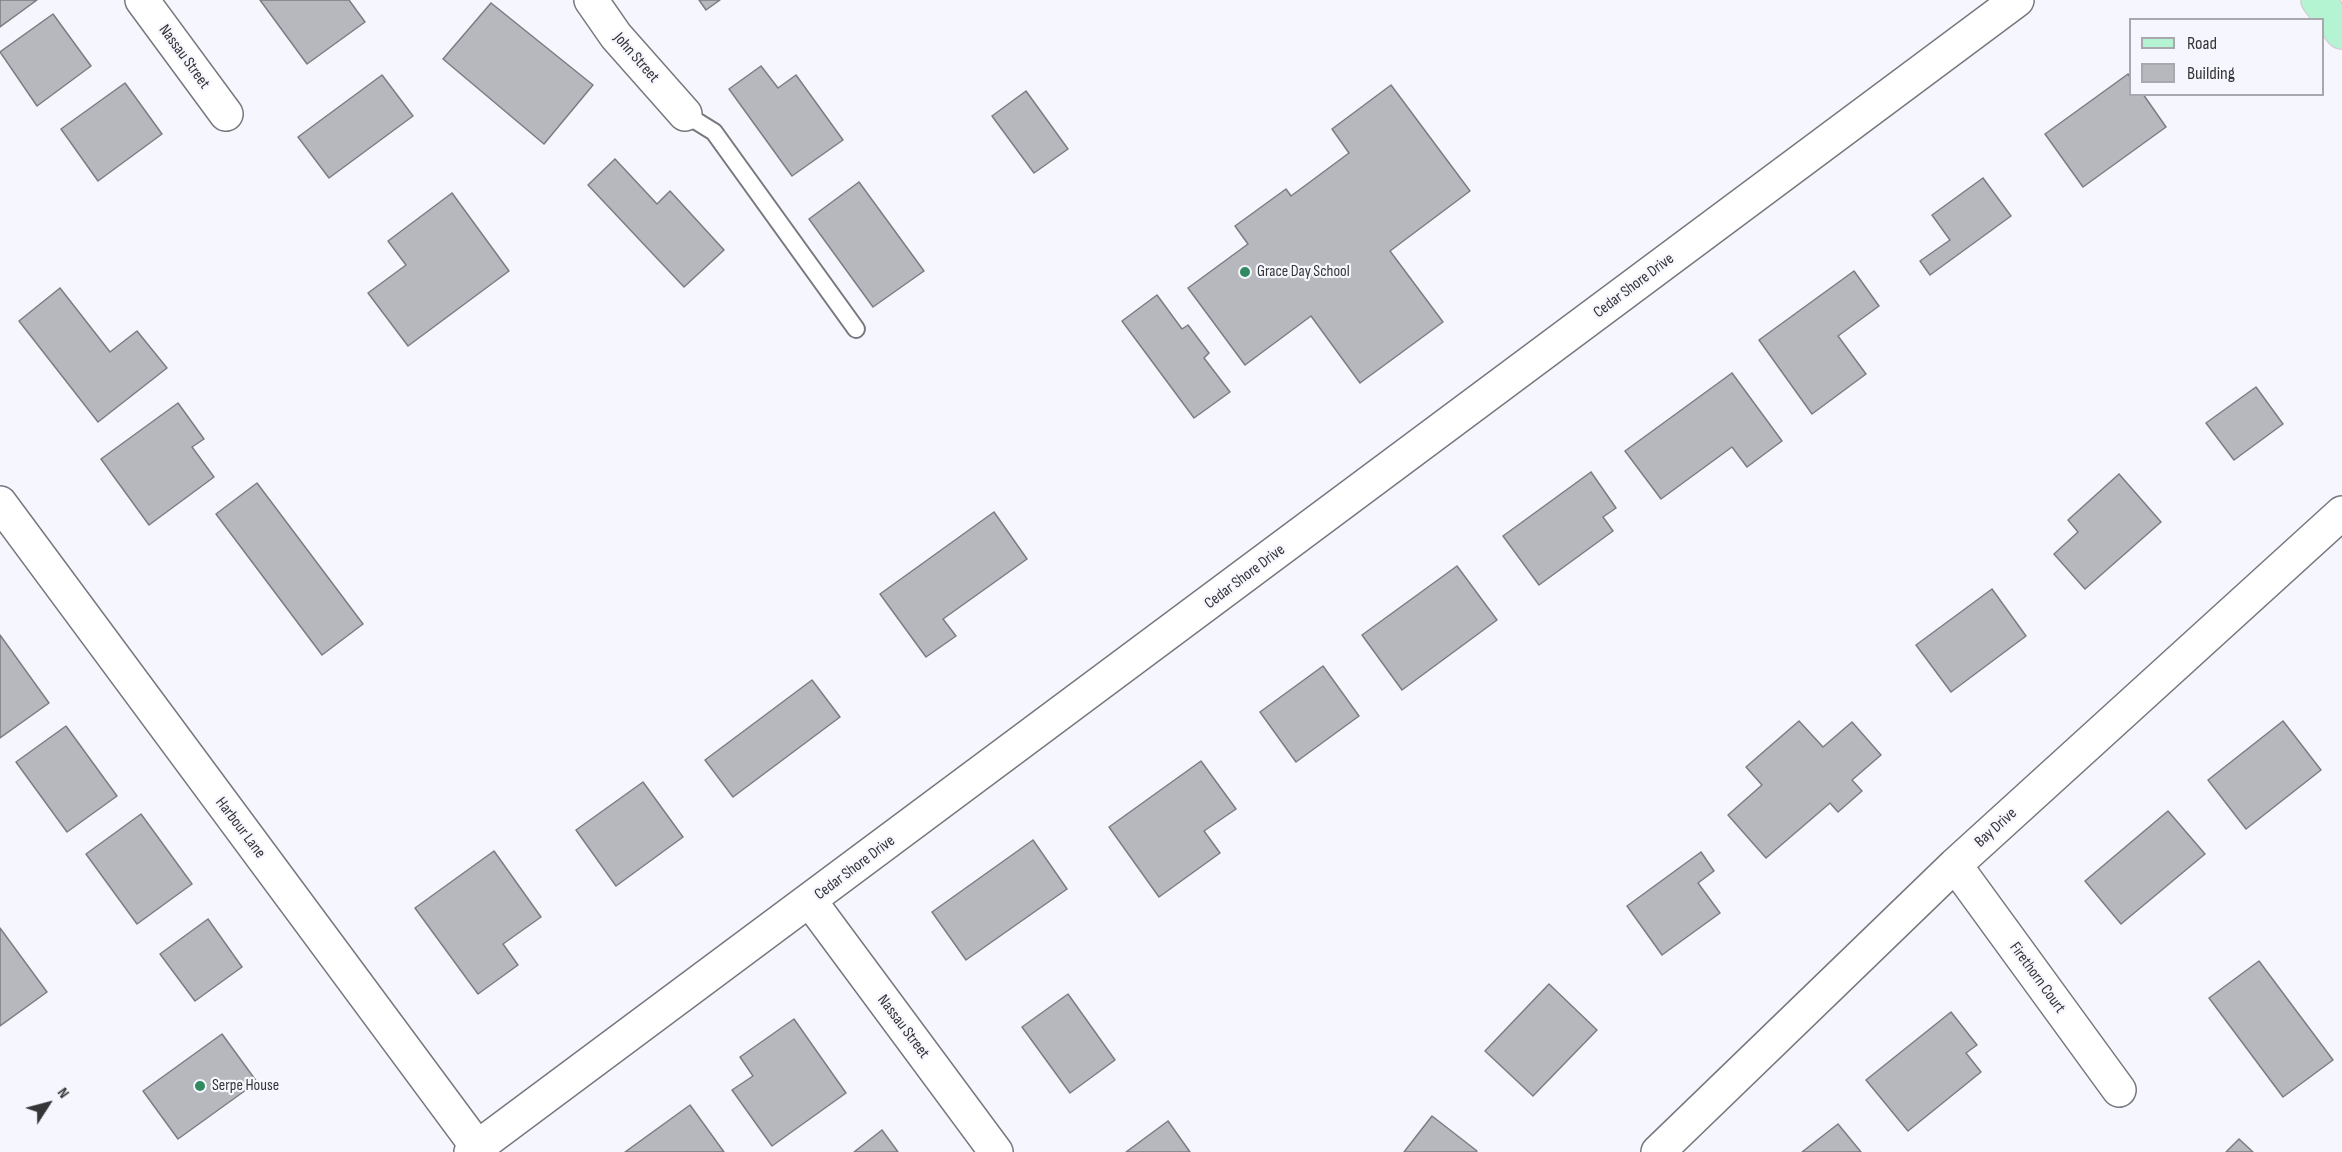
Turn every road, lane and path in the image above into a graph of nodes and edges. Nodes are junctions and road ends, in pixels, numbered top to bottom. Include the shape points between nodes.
1 (142, 0) edge
2 (591, 0) edge
3 (2016, 0) edge
4 (2318, 0) edge
5 (2342, 32) edge
6 (226, 114) dead end
7 (685, 114) joint
8 (856, 329) dead end
9 (0, 503) edge
10 (2342, 513) edge
11 (1955, 865) junction
12 (810, 901) junction
13 (2119, 1090) dead end
14 (477, 1150) edge
15 (996, 1152) edge
16 (1658, 1152) edge

1 - 6 street, Nassau Street
2 - 7 street, John Street via 616,36
3 - 12 street, Cedar Shore Drive
4 - 5 main road
7 - 8 lane via 714,132
9 - 14 street, Harbour Lane
10 - 11 street, Bay Drive
11 - 13 street, Firethorn Court
11 - 16 street, Bay Drive
12 - 14 street, Cedar Shore Drive
12 - 15 street, Nassau Street

